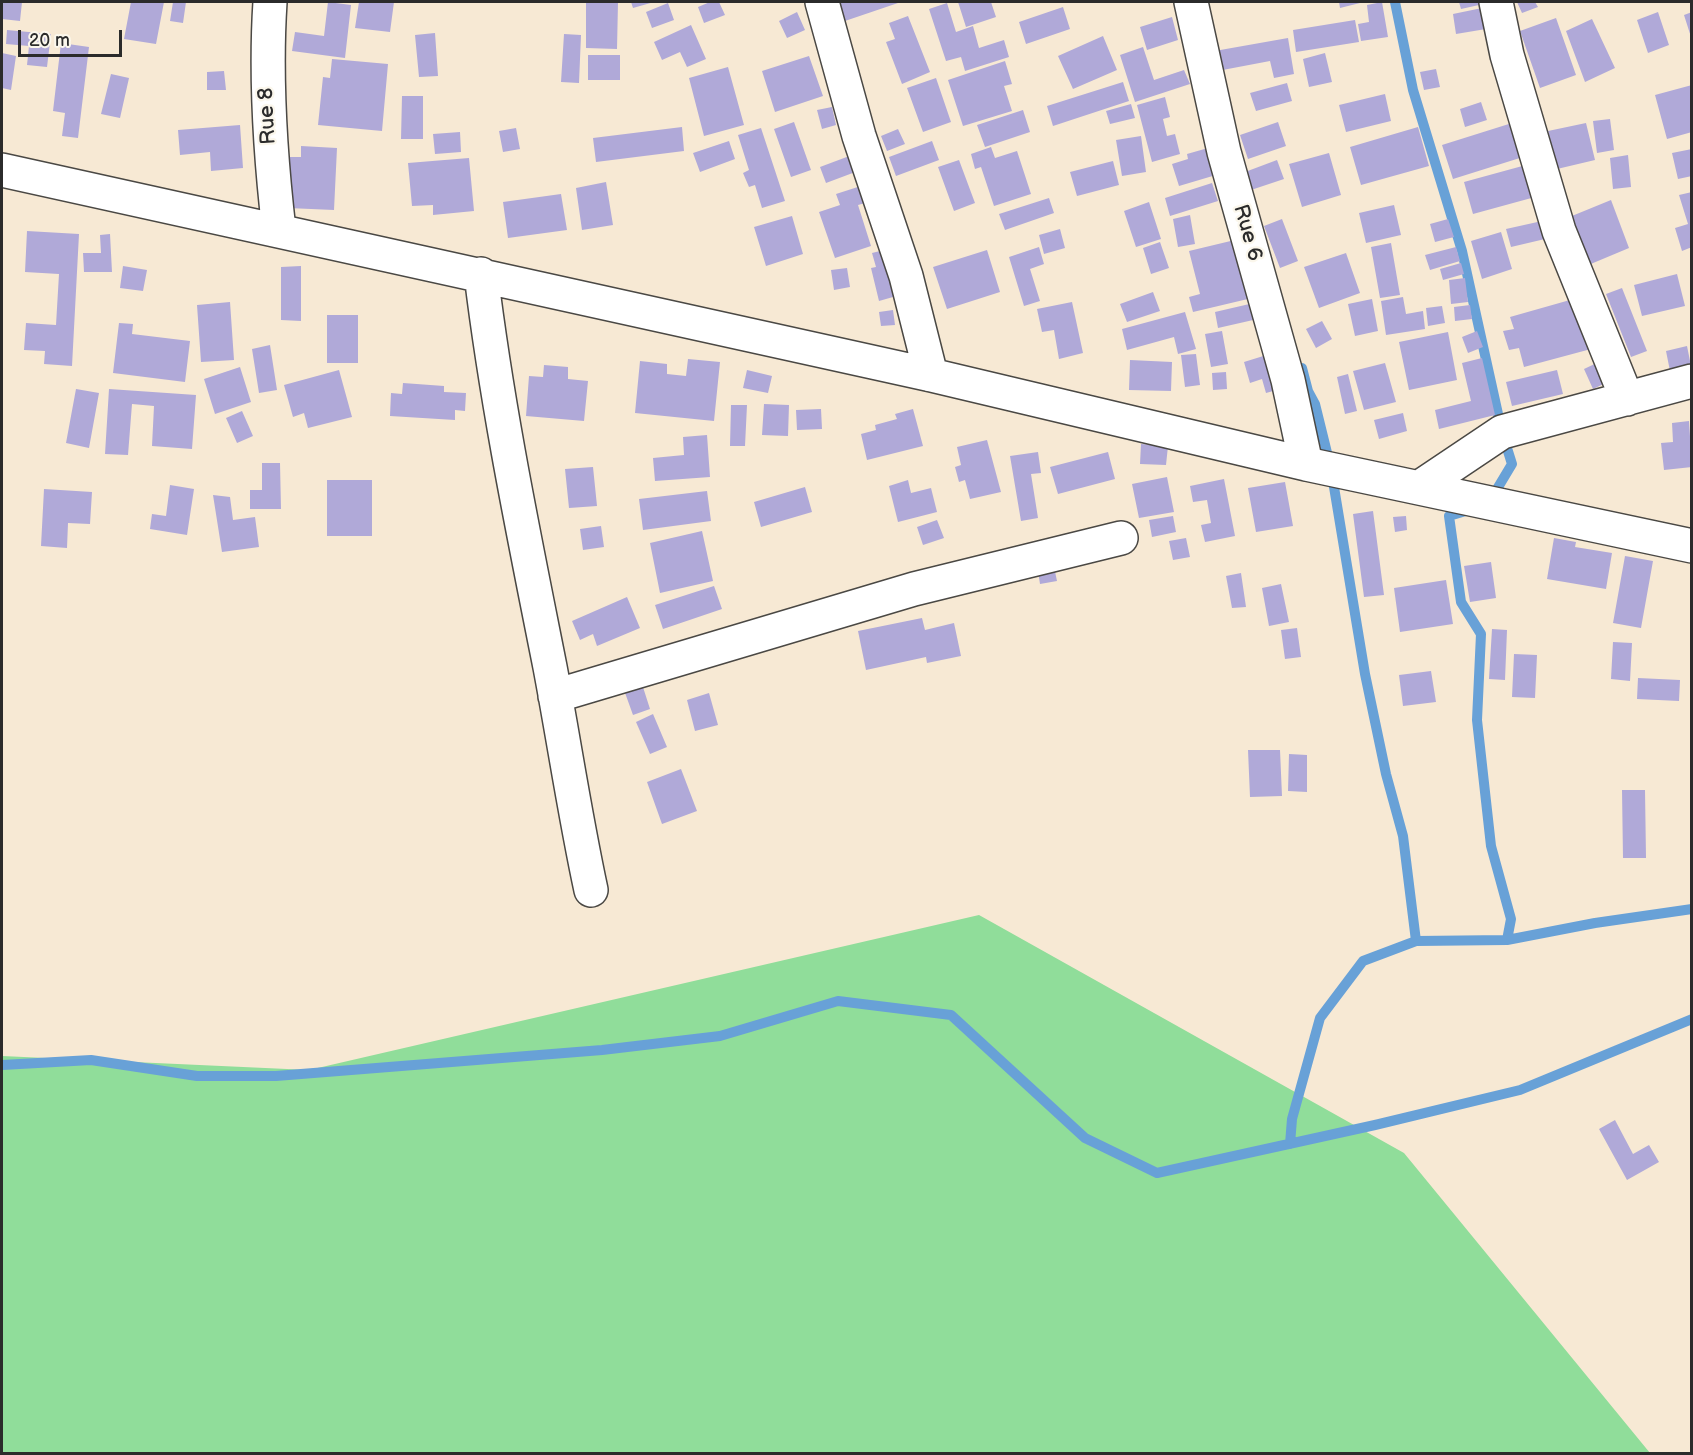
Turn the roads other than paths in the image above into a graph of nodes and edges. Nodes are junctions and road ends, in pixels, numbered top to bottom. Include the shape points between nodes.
1 (270, 2) edge
2 (822, 2) edge
3 (1191, 2) edge
4 (1496, 2) edge
5 (2, 170) edge
6 (279, 230) junction
7 (481, 274) junction
8 (931, 375) junction
9 (1692, 381) edge
10 (1627, 399) junction
11 (1306, 464) junction
12 (1420, 487) junction
13 (1121, 538) dead end
14 (1692, 546) edge
15 (555, 696) junction
16 (591, 890) dead end

1 - 6 street, Rue 8 via 266,65 269,146
2 - 8 street via 858,136 906,276
3 - 11 street, Rue 6 via 1224,153 1288,380
4 - 10 street via 1507,55 1559,231
5 - 6 street
6 - 7 street
7 - 8 street
7 - 15 street via 503,427
8 - 11 street
9 - 10 street
10 - 12 street via 1502,432
11 - 12 street
12 - 14 street
13 - 15 street via 914,589
15 - 16 street

